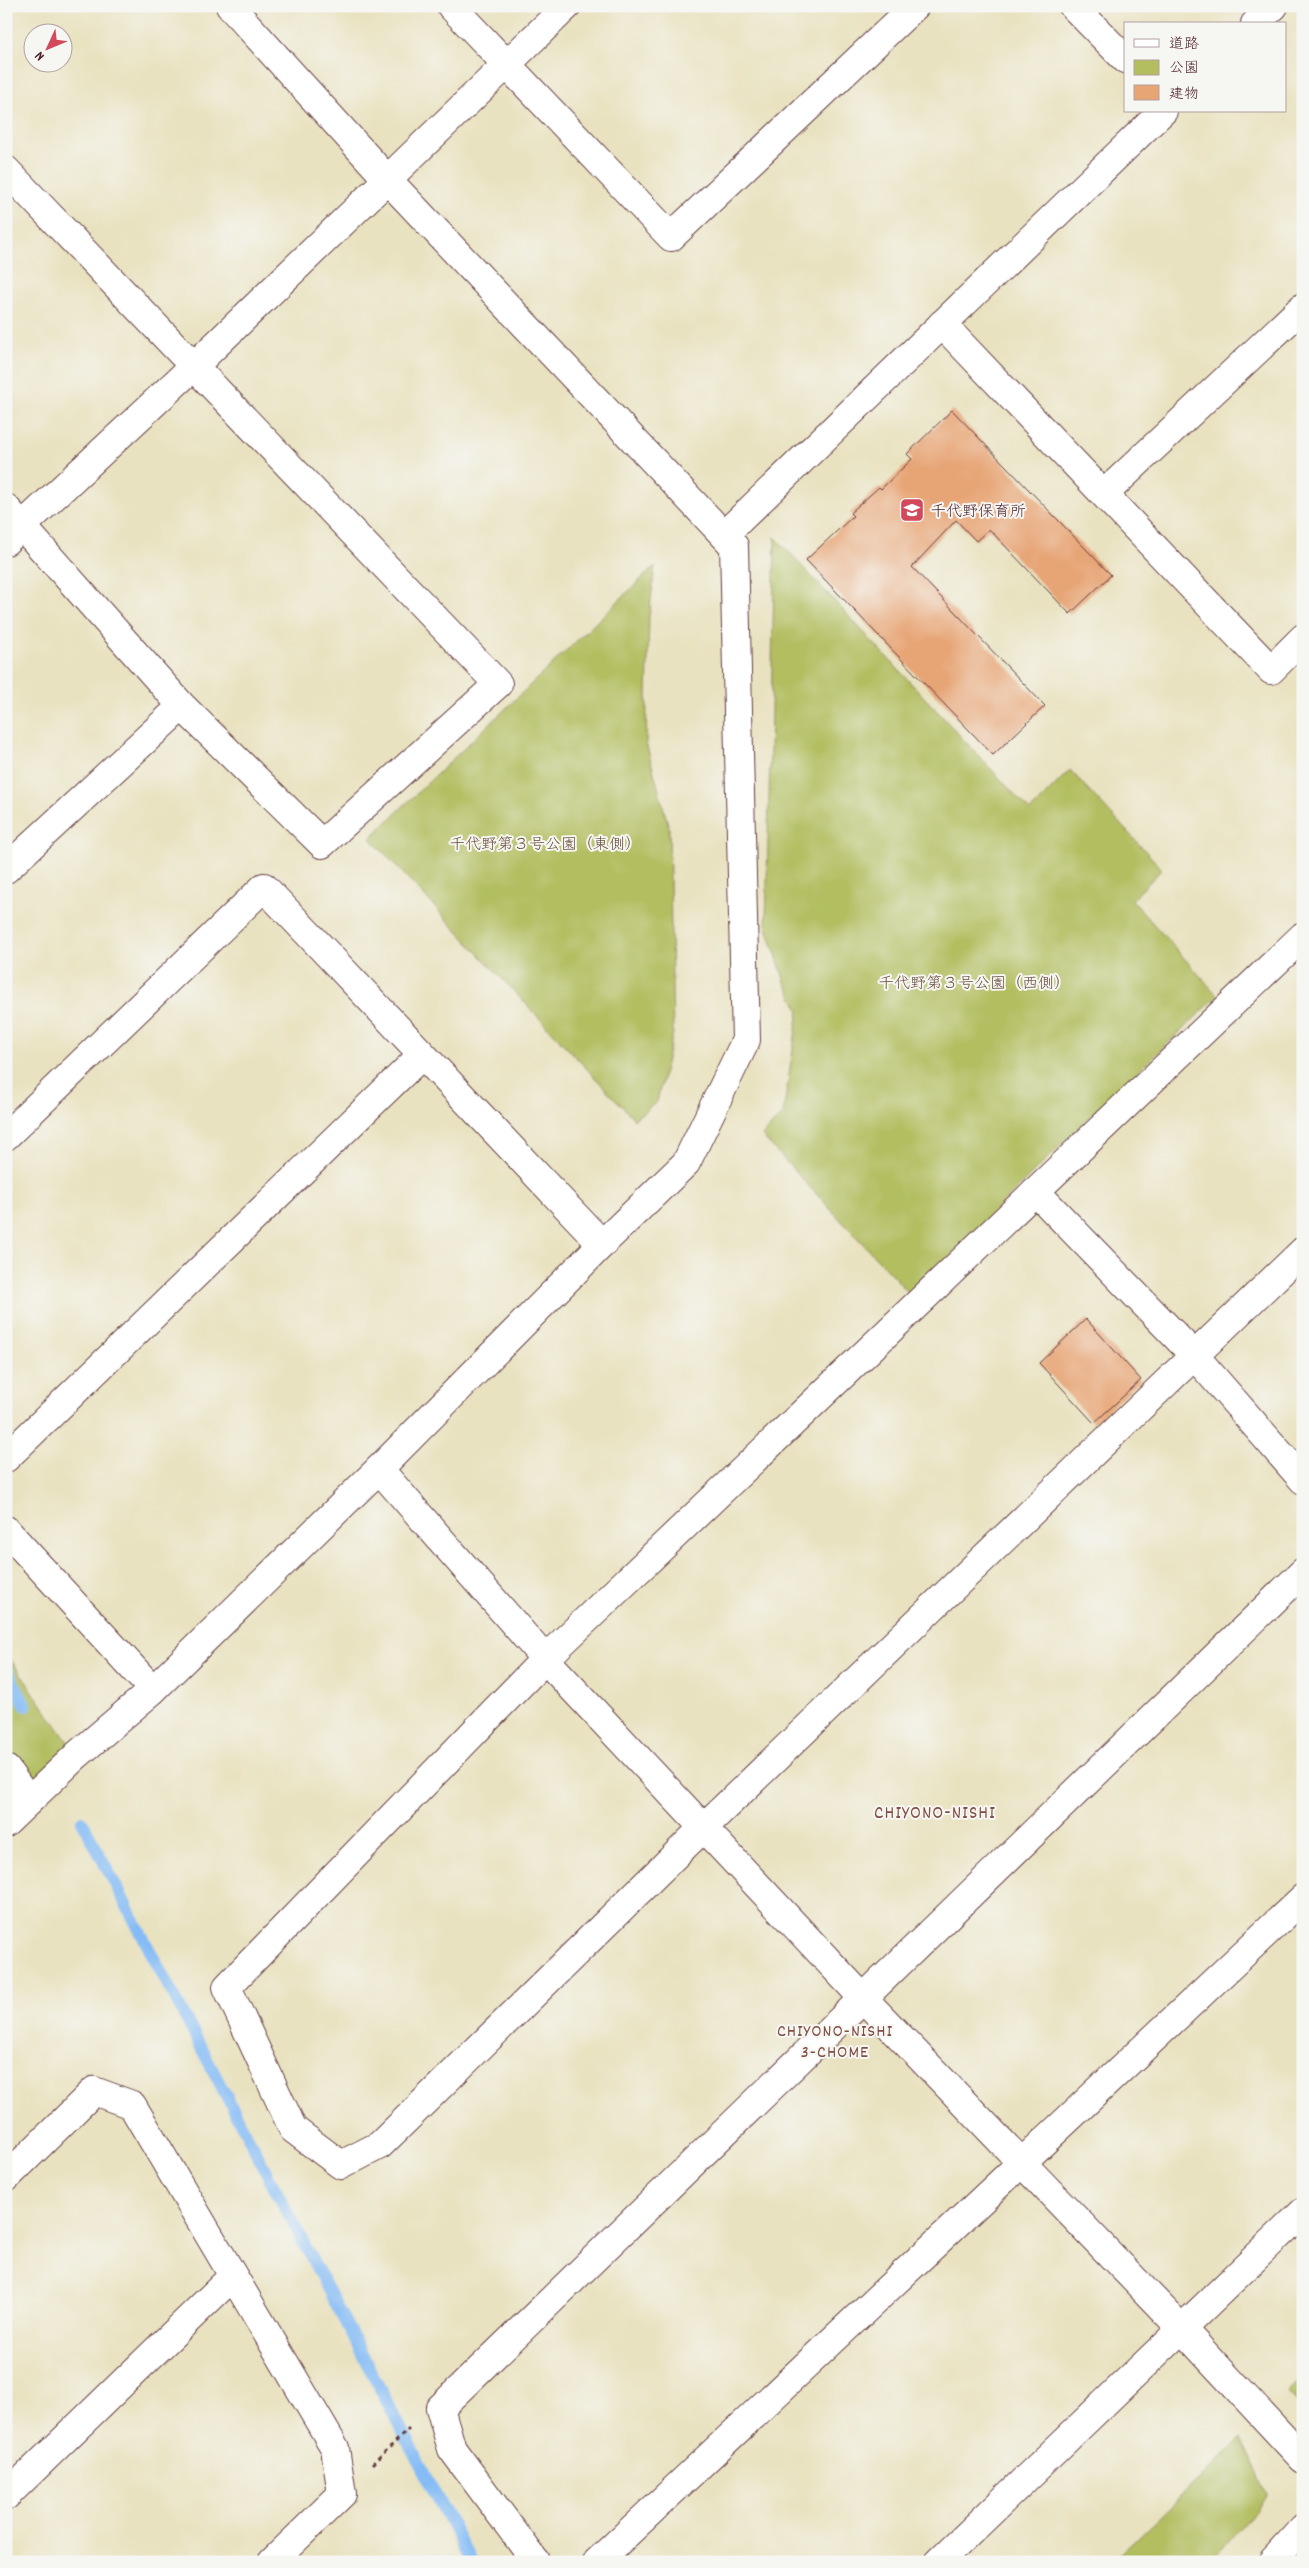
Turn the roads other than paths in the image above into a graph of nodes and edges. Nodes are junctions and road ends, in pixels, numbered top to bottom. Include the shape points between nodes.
1 (230, 6) edge
2 (451, 6) edge
3 (567, 6) edge
4 (915, 6) edge
5 (1073, 6) edge
6 (1274, 6) edge
7 (1257, 22) edge
8 (1124, 58) edge
9 (505, 64) junction
10 (1162, 112) edge
11 (6, 170) edge
12 (387, 179) junction
13 (1303, 307) edge
14 (942, 324) junction
15 (194, 366) junction
16 (1104, 494) junction
17 (12, 525) edge
18 (724, 535) junction
19 (1303, 638) edge
20 (182, 706) junction
21 (6, 869) edge
22 (1303, 936) edge
23 (422, 1055) junction
24 (6, 1136) edge
25 (1035, 1191) junction
26 (602, 1244) junction
27 (1303, 1251) edge
28 (1193, 1354) junction
29 (6, 1458) edge
30 (379, 1469) junction
31 (1303, 1480) edge
32 (6, 1530) edge
33 (1303, 1572) edge
34 (545, 1659) junction
35 (153, 1690) junction
36 (6, 1769) edge
37 (29, 1801) junction
38 (6, 1823) edge
39 (703, 1828) junction
40 (1303, 1898) edge
41 (863, 1998) junction
42 (1020, 2162) junction
43 (6, 2178) edge
44 (1303, 2212) edge
45 (233, 2276) junction
46 (1181, 2328) junction
47 (1303, 2459) edge
48 (6, 2496) edge
49 (1303, 2528) edge
50 (272, 2562) edge
51 (536, 2562) edge
52 (597, 2562) edge
53 (938, 2562) edge
54 (1272, 2562) edge

1 - 12 street
2 - 9 street
3 - 9 street
4 - 9 street via 671,237
5 - 8 street
6 - 7 street
9 - 12 street
10 - 14 street
11 - 15 street
12 - 15 street
12 - 18 street
13 - 16 street
14 - 16 street
14 - 18 street
15 - 17 street
15 - 20 street via 498,684 322,844
16 - 19 street via 1270,670
17 - 20 street
18 - 26 street via 734,546 746,1040 686,1163
20 - 21 street
22 - 25 street
23 - 24 street via 264,887
23 - 26 street
23 - 29 street
25 - 28 street
25 - 34 street
26 - 30 street
27 - 28 street
28 - 31 street
28 - 39 street
30 - 34 street
30 - 35 street
32 - 35 street
33 - 41 street
34 - 39 street
34 - 39 street via 227,1987 293,2129 341,2165 380,2145
35 - 37 street
36 - 37 street
37 - 38 street
39 - 41 street
40 - 42 street
41 - 42 street
41 - 51 street via 440,2408 452,2449
42 - 46 street
42 - 52 street
43 - 45 street via 94,2091 132,2105
44 - 46 street
45 - 48 street
45 - 50 street via 335,2448 342,2494
46 - 47 street
46 - 53 street
49 - 54 street

